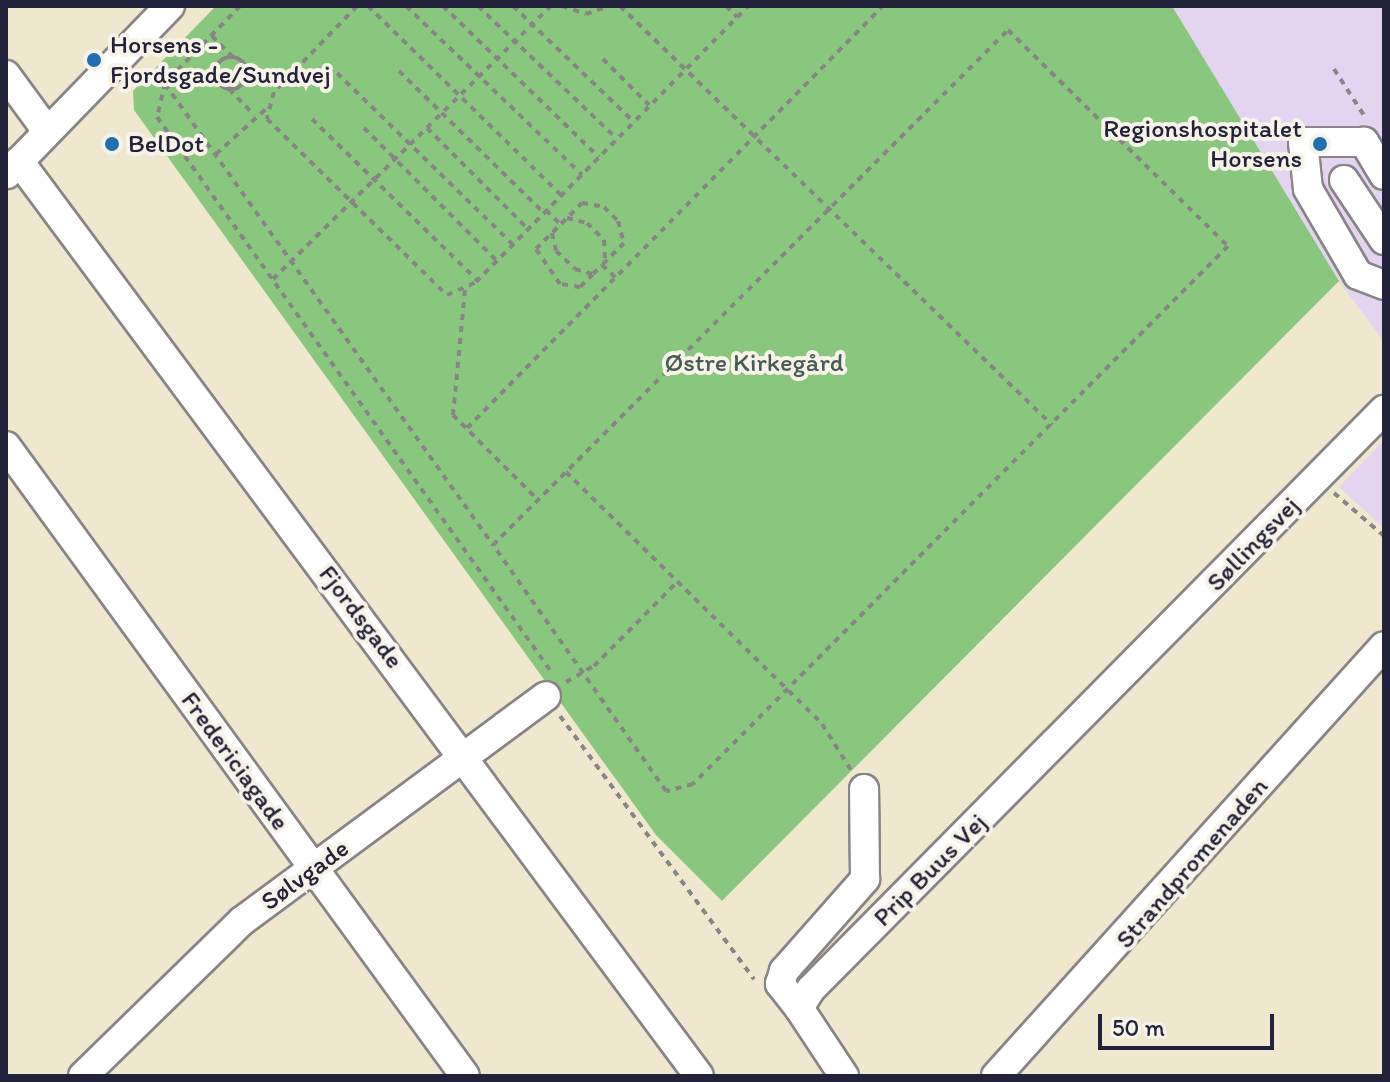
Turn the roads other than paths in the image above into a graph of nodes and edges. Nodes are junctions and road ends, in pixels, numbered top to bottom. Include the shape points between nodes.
1 (170, 6) edge
2 (6, 75) edge
3 (47, 131) junction
4 (12, 168) edge
5 (1384, 175) edge
6 (1344, 180) dead end
7 (1384, 240) edge
8 (1384, 285) edge
9 (1384, 410) edge
10 (6, 446) edge
11 (1384, 646) edge
12 (1122, 677) joint
13 (546, 696) road end
14 (465, 758) junction
15 (864, 789) road end
16 (313, 869) junction
17 (799, 1008) junction
18 (83, 1076) edge
19 (465, 1076) edge
20 (699, 1076) edge
21 (844, 1076) edge
22 (996, 1076) edge

1 - 3 street
2 - 3 street
3 - 4 street
4 - 14 street, Fjordsgade
5 - 8 street via 1364,142 1303,142 1308,189 1358,275
6 - 7 street
9 - 12 street, Søllingsvej
10 - 16 street, Fredericiagade
11 - 22 street, Strandpromenaden
12 - 17 street, Prip Buus Vej
13 - 14 street, Sølvgade
14 - 16 street, Sølvgade
14 - 20 street, Fjordsgade
15 - 17 street via 865,879 780,984
16 - 18 street, Sølvgade via 242,921
16 - 19 street, Fredericiagade
17 - 21 street

